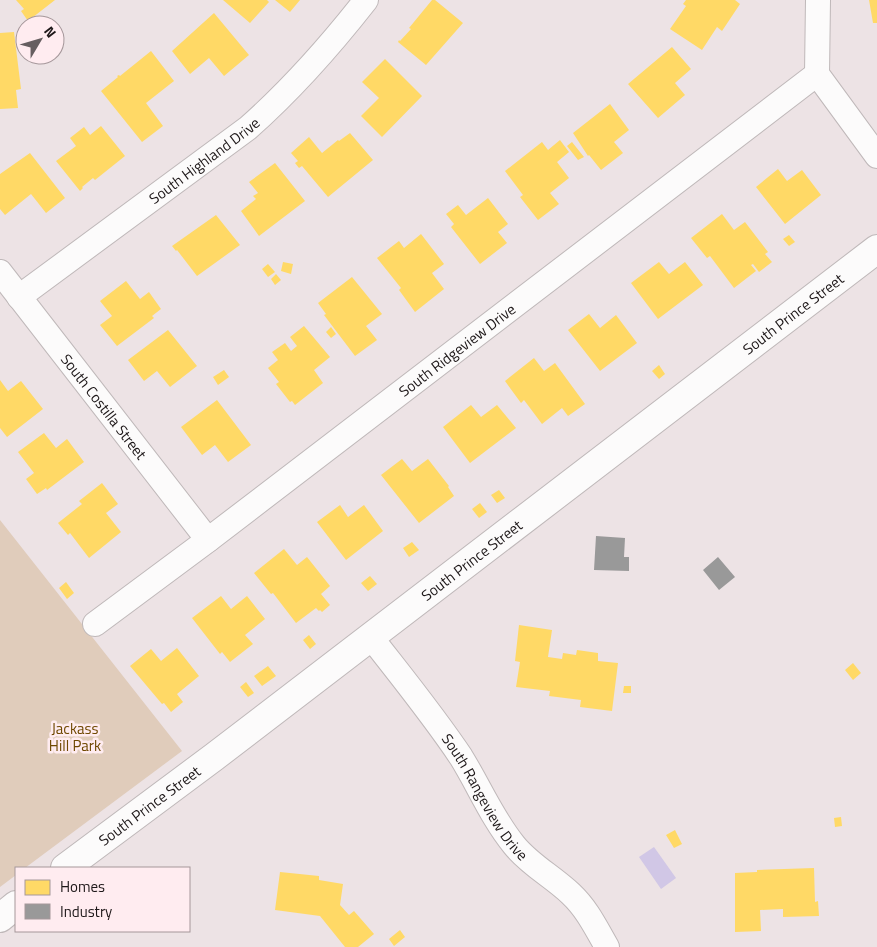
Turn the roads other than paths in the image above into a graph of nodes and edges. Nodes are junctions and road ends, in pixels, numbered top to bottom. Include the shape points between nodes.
1 (366, 0) edge
2 (818, 0) edge
3 (817, 74) junction
4 (877, 156) edge
5 (877, 249) edge
6 (0, 272) edge
7 (19, 296) junction
8 (208, 540) junction
9 (95, 624) dead end
10 (370, 636) junction
11 (66, 867) edge
12 (15, 906) edge
13 (0, 918) edge
14 (607, 947) edge

1 - 7 street, South Highland Drive via 312,66 248,128
2 - 3 street
3 - 4 street
3 - 8 street, South Ridgeview Drive
5 - 10 street, South Prince Street
6 - 7 street, South Costilla Street
7 - 8 street, South Costilla Street
8 - 9 street, South Ridgeview Drive
10 - 11 street, South Prince Street
10 - 14 street, South Rangeview Drive via 438,724 514,845 586,910
12 - 13 street

